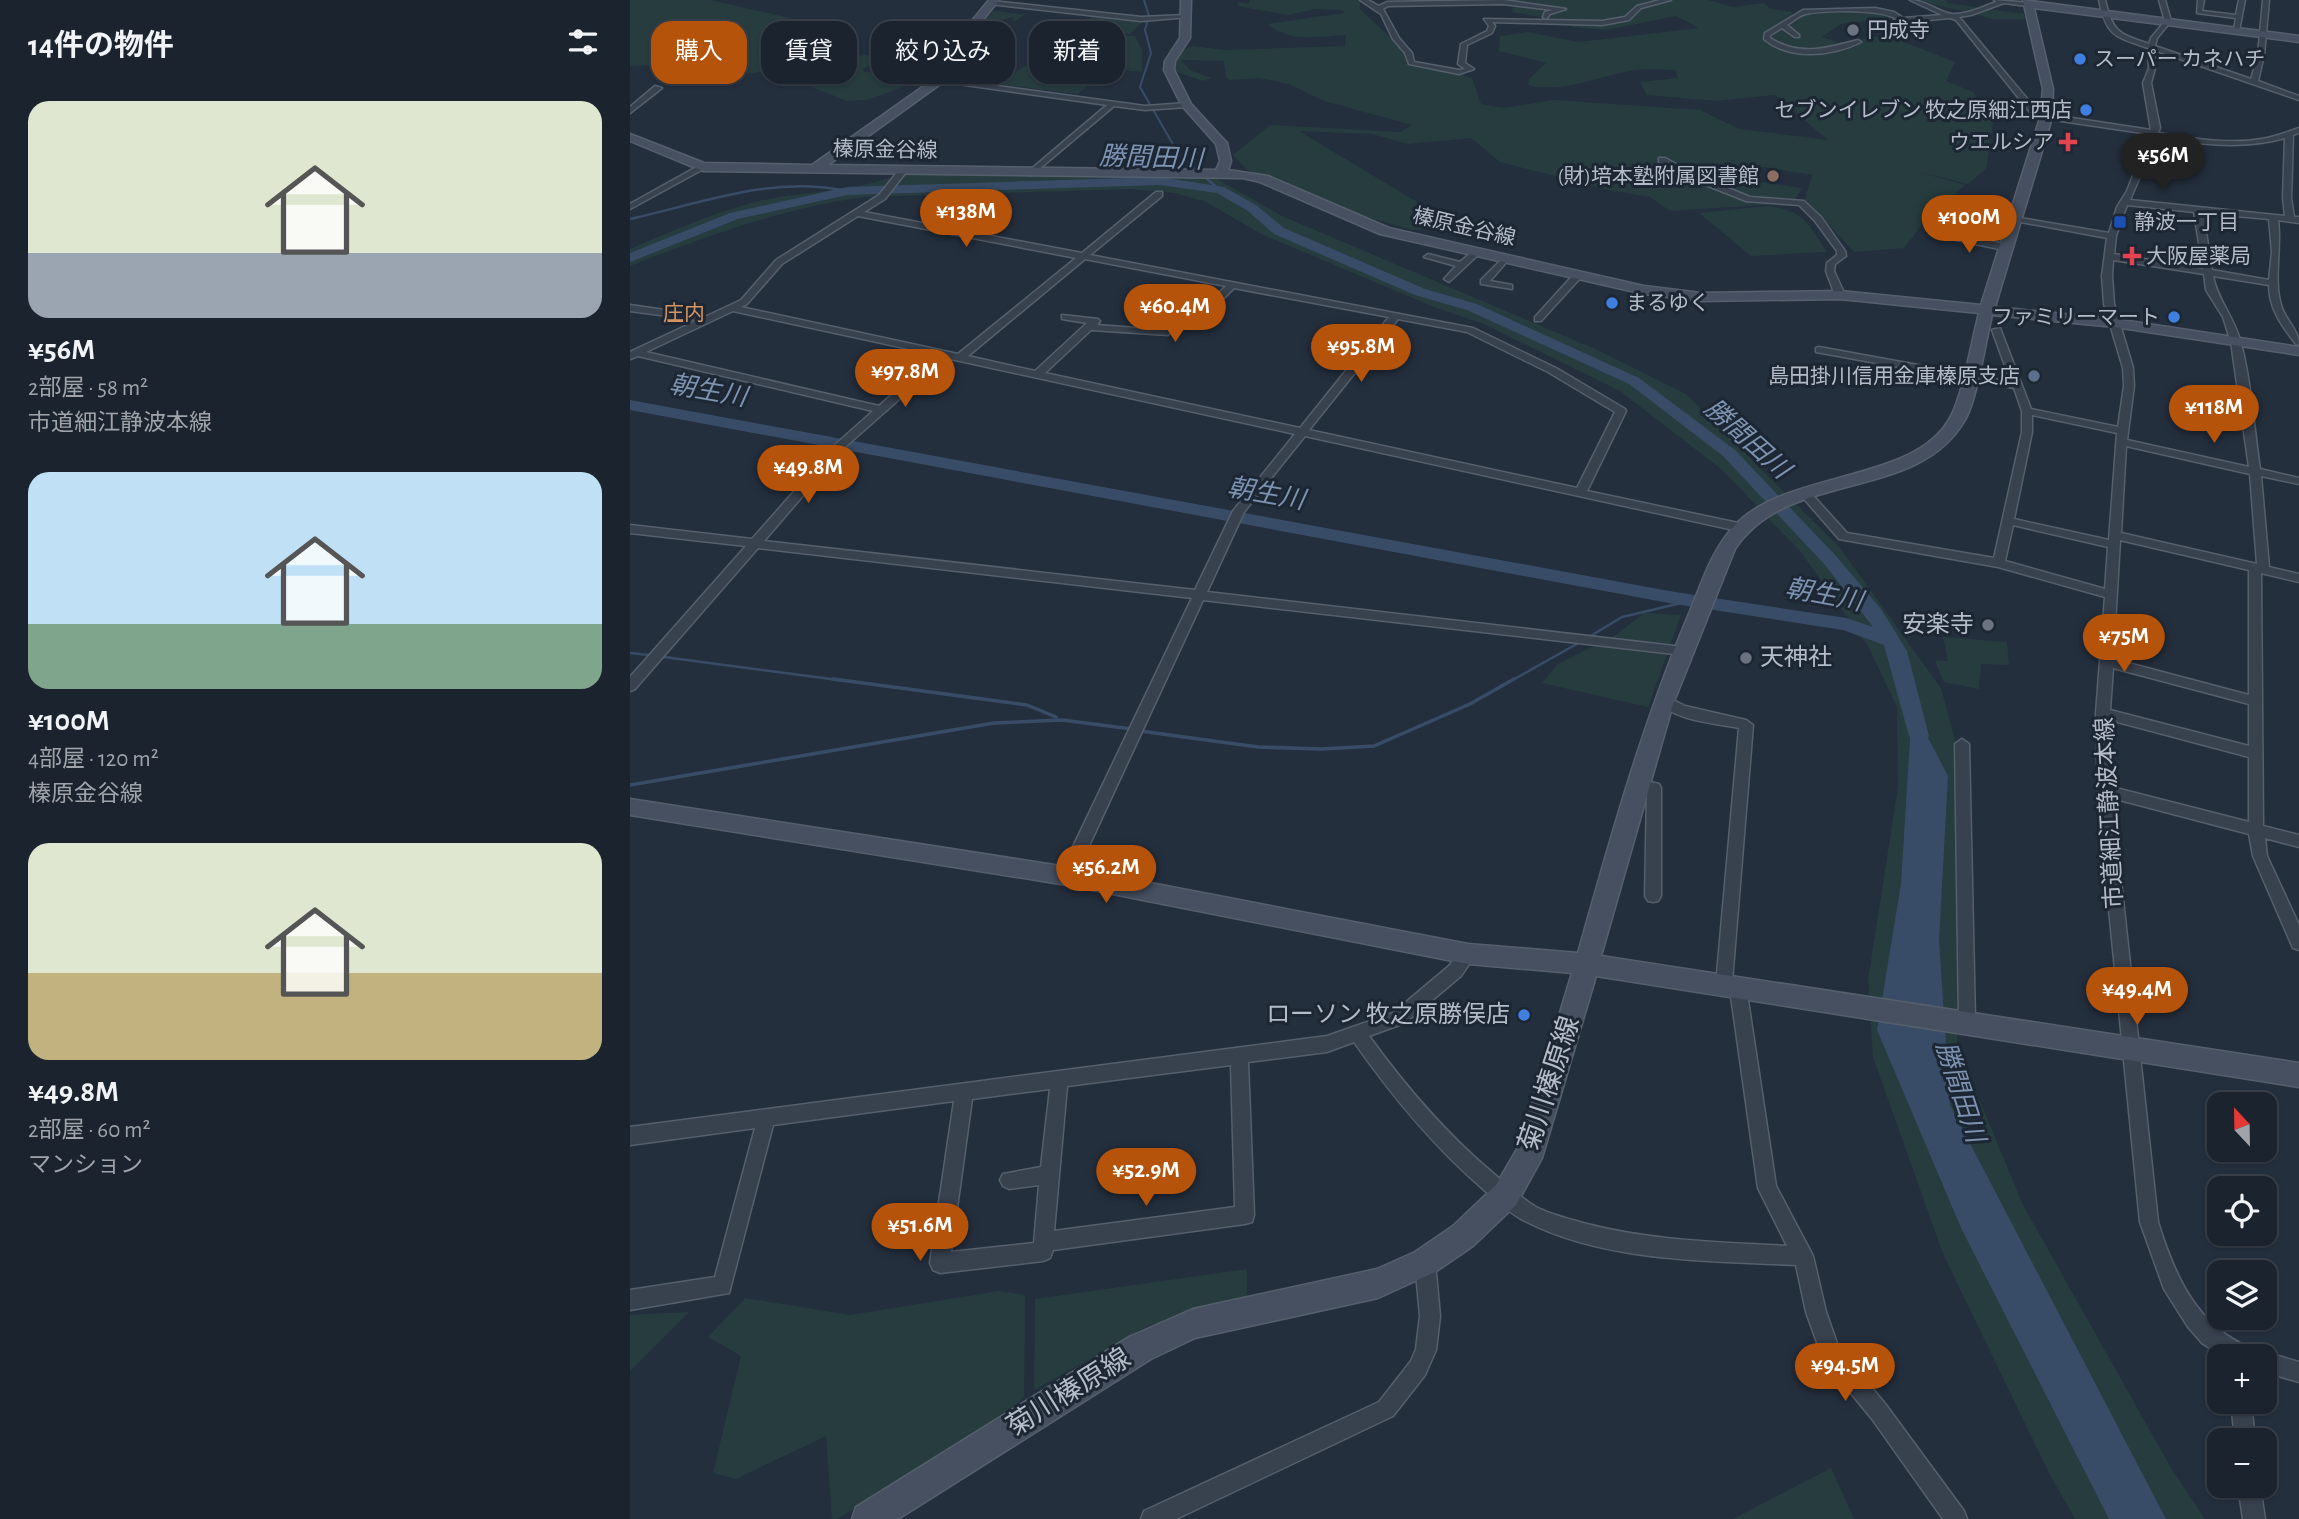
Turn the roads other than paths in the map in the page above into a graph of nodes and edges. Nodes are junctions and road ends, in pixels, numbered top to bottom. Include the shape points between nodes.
1 (1080, 0) edge
2 (1186, 0) edge
3 (1363, 0) edge
4 (1668, 0) edge
5 (1881, 0) edge
6 (1913, 0) edge
7 (1997, 0) edge
8 (2102, 0) edge
9 (2162, 0) edge
10 (2201, 0) edge
11 (2242, 0) edge
12 (2266, 0) edge
13 (2003, 1) edge
14 (993, 2) edge
15 (2028, 2) edge
16 (1383, 4) edge
17 (1074, 11) junction
18 (1892, 13) junction
19 (2107, 14) junction
20 (1186, 17) junction
21 (1954, 17) junction
22 (2239, 17) junction
23 (977, 21) edge
24 (2168, 21) junction
25 (1582, 24) junction
26 (1784, 26) junction
27 (2237, 30) junction
28 (2261, 33) junction
29 (1797, 36) dead end
30 (2299, 39) edge
31 (1858, 42) dead end
32 (2151, 49) junction
33 (2254, 82) junction
34 (931, 84) edge
35 (985, 84) edge
36 (658, 88) dead end
37 (2299, 98) edge
38 (1112, 104) junction
39 (1187, 105) junction
40 (630, 111) edge
41 (2046, 118) junction
42 (2299, 130) edge
43 (2153, 134) junction
44 (2289, 135) junction
45 (630, 137) edge
46 (1662, 160) dead end
47 (703, 167) junction
48 (813, 170) junction
49 (902, 172) junction
50 (1209, 172) junction
51 (1032, 173) junction
52 (1160, 194) dead end
53 (2125, 202) junction
54 (630, 207) edge
55 (2198, 210) junction
56 (856, 213) junction
57 (2273, 218) junction
58 (2294, 219) edge
59 (2014, 220) junction
60 (1940, 234) dead end
61 (2112, 236) junction
62 (2004, 247) junction
63 (1476, 253) junction
64 (1082, 256) junction
65 (2108, 256) junction
66 (1429, 257) dead end
67 (1505, 259) junction
68 (1462, 265) junction
69 (2207, 273) junction
70 (1578, 275) junction
71 (1449, 279) dead end
72 (2272, 283) junction
73 (1233, 284) junction
74 (1509, 287) dead end
75 (1840, 295) junction
76 (630, 308) edge
77 (732, 308) junction
78 (1986, 309) junction
79 (1396, 315) junction
80 (1065, 317) dead end
81 (709, 319) junction
82 (1538, 319) dead end
83 (2115, 323) junction
84 (1089, 327) junction
85 (1997, 330) dead end
86 (2236, 342) junction
87 (2299, 342) edge
88 (1819, 350) dead end
89 (2299, 351) edge
90 (634, 354) edge
91 (943, 355) junction
92 (960, 358) junction
93 (1037, 375) junction
94 (1970, 377) junction
95 (2017, 386) junction
96 (881, 410) junction
97 (2027, 411) junction
98 (1301, 433) junction
99 (2122, 436) junction
100 (2255, 470) junction
101 (2299, 481) edge
102 (1800, 493) junction
103 (1580, 494) junction
104 (2010, 521) junction
105 (1745, 526) junction
106 (630, 529) edge
107 (2115, 540) junction
108 (754, 544) junction
109 (1999, 563) junction
110 (2259, 569) junction
111 (2299, 579) edge
112 (2110, 594) junction
113 (1199, 596) junction
114 (1683, 651) junction
115 (2107, 662) junction
116 (630, 686) edge
117 (1663, 700) junction
118 (2255, 701) junction
119 (2103, 713) junction
120 (1962, 744) dead end
121 (2255, 753) junction
122 (1636, 784) junction
123 (2105, 791) junction
124 (630, 807) edge
125 (2256, 830) junction
126 (2299, 841) edge
127 (1067, 876) junction
128 (1653, 896) dead end
129 (2299, 943) edge
130 (1468, 954) junction
131 (1587, 964) junction
132 (1731, 986) junction
133 (1967, 1021) junction
134 (1357, 1032) junction
135 (2129, 1049) junction
136 (1240, 1057) junction
137 (2299, 1075) edge
138 (1059, 1082) junction
139 (964, 1094) junction
140 (766, 1120) junction
141 (630, 1136) edge
142 (1050, 1175) junction
143 (1009, 1180) dead end
144 (1506, 1195) junction
145 (1043, 1242) junction
146 (1804, 1256) junction
147 (1425, 1262) junction
148 (630, 1300) edge
149 (2224, 1344) edge
150 (2277, 1366) edge
151 (2299, 1372) edge
152 (2251, 1498) edge
153 (868, 1519) edge
154 (1152, 1519) edge
155 (1956, 1519) edge
156 (2254, 1519) edge

1 - 17 street
2 - 20 street
3 - 16 street
4 - 25 street via 1639,7 1627,19
5 - 18 street
6 - 21 street
7 - 13 street
8 - 19 street
9 - 24 street
10 - 22 street via 2199,12
11 - 22 street
12 - 28 street
13 - 15 street
13 - 21 street
14 - 17 street
14 - 23 street
15 - 19 street
15 - 41 street via 2048,89
16 - 25 street via 1444,1 1557,6 1563,9 1545,16
16 - 25 street via 1394,37 1409,51 1411,63 1459,72 1471,69 1461,64 1464,44 1490,32 1492,26 1486,20
17 - 20 street via 1141,19
18 - 21 street via 1898,20
18 - 26 street via 1802,12
19 - 24 street
19 - 32 street via 2108,25 2122,37
20 - 39 street via 1185,38 1169,69
21 - 41 street via 2037,115
22 - 27 street
24 - 27 street
24 - 32 street, 市道細江静波本線
26 - 29 street
26 - 31 street via 1767,34 1767,39 1791,52
27 - 28 street
28 - 30 street
28 - 33 street
32 - 33 street
32 - 43 street, 市道細江静波本線 via 2147,83 2156,120
33 - 37 street
34 - 48 street
35 - 38 street
36 - 40 street
38 - 39 street
38 - 51 street
39 - 50 street via 1221,142 1226,158
41 - 43 street
41 - 59 street
42 - 44 street
43 - 44 street via 2230,145
43 - 53 street, 市道細江静波本線
44 - 58 street via 2287,198
45 - 47 street, 榛原金谷線
46 - 75 street via 1749,199 1807,206 1841,251 1830,271
47 - 48 street, 榛原金谷線
47 - 54 street
48 - 49 street, 榛原金谷線
49 - 51 street, 榛原金谷線
49 - 56 street via 882,197
50 - 51 street, 榛原金谷線
50 - 63 street, 榛原金谷線 via 1264,179 1385,231
52 - 64 street
53 - 55 street
53 - 61 street, 市道細江静波本線
55 - 57 street
55 - 69 street
56 - 64 street
56 - 77 street via 779,262 751,295
57 - 58 street
57 - 72 street via 2277,258
59 - 61 street
59 - 62 street
60 - 62 street
61 - 65 street, 市道細江静波本線
62 - 78 street
63 - 67 street, 榛原金谷線
63 - 68 street
64 - 73 street
64 - 92 street
65 - 69 street
65 - 83 street, 市道細江静波本線 via 2107,290
66 - 68 street
67 - 70 street, 榛原金谷線
67 - 74 street via 1484,282
68 - 71 street
69 - 72 street
69 - 86 street
70 - 75 street, 榛原金谷線 via 1701,297
70 - 82 street
72 - 87 street via 2274,307
73 - 79 street
73 - 84 street via 1192,325 1172,323 1165,333
75 - 78 street, 榛原金谷線
76 - 81 street
77 - 81 street
77 - 91 street
78 - 83 street, 榛原金谷線
78 - 94 street
79 - 98 street
79 - 103 street via 1470,330 1552,370 1621,411
80 - 84 street via 1095,321
81 - 90 street
83 - 86 street, 榛原金谷線
83 - 99 street, 市道細江静波本線 via 2128,368
84 - 93 street
85 - 95 street
86 - 89 street, 榛原金谷線
86 - 100 street
88 - 94 street
90 - 96 street
91 - 92 street
91 - 96 street
92 - 93 street
93 - 98 street
94 - 95 street
94 - 102 street via 1959,417 1936,445 1895,466
95 - 97 street
96 - 108 street via 844,443
97 - 99 street
97 - 104 street
98 - 103 street
98 - 113 street via 1240,511
99 - 100 street
99 - 107 street, 市道細江静波本線
100 - 101 street
100 - 110 street
102 - 105 street
102 - 109 street via 1843,536
103 - 105 street
104 - 107 street
104 - 109 street
105 - 114 street, 菊川榛原線 via 1727,546
106 - 108 street
107 - 110 street
107 - 112 street, 市道細江静波本線
108 - 113 street
108 - 116 street
109 - 112 street
110 - 111 street
110 - 118 street
112 - 115 street, 市道細江静波本線
113 - 114 street
113 - 127 street
114 - 117 street, 菊川榛原線
115 - 118 street
115 - 119 street, 市道細江静波本線
117 - 122 street, 菊川榛原線
117 - 132 street via 1681,710 1746,725
118 - 121 street
119 - 121 street
119 - 123 street, 市道細江静波本線
120 - 133 street
121 - 125 street
122 - 128 street via 1654,788
122 - 131 street, 菊川榛原線
123 - 125 street
123 - 135 street, 市道細江静波本線
124 - 127 street
125 - 126 street
125 - 129 street via 2260,856
127 - 130 street
130 - 131 street
130 - 134 street via 1455,971 1399,1018
131 - 132 street
131 - 144 street, 菊川榛原線 via 1532,1149
132 - 133 street
132 - 146 street via 1767,1188
133 - 135 street
134 - 136 street via 1327,1044
134 - 144 street via 1396,1088 1458,1157
135 - 137 street
135 - 149 street, 市道細江静波本線 via 2149,1222 2157,1251 2200,1327
136 - 138 street
136 - 145 street via 1245,1214
138 - 139 street
138 - 142 street
139 - 140 street
139 - 145 street via 940,1262 1043,1251
140 - 141 street
140 - 148 street via 722,1286
142 - 143 street
142 - 145 street
144 - 146 street via 1535,1216 1605,1240 1683,1250
144 - 147 street, 菊川榛原線 via 1463,1236
146 - 155 street via 1830,1352
147 - 153 street, 菊川榛原線 via 1378,1283 1192,1324 1151,1343
147 - 154 street via 1430,1316 1426,1350 1386,1409
150 - 151 street
152 - 156 street

